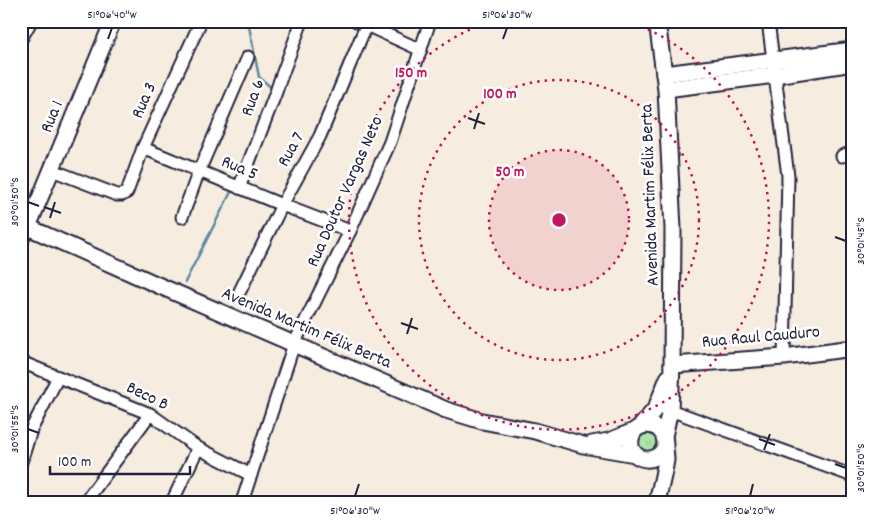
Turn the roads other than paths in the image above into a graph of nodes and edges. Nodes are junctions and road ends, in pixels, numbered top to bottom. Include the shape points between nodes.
1 (31, 21) edge
2 (112, 21) edge
3 (201, 21) edge
4 (302, 21) edge
5 (430, 21) edge
6 (656, 21) edge
7 (768, 21) edge
8 (363, 22) edge
9 (21, 39) edge
10 (421, 50) junction
11 (853, 50) edge
12 (248, 57) dead end
13 (853, 63) edge
14 (774, 68) junction
15 (665, 82) junction
16 (143, 148) junction
17 (52, 170) junction
18 (199, 171) junction
19 (239, 188) junction
20 (282, 205) junction
21 (182, 217) dead end
22 (25, 226) edge
23 (350, 231) junction
24 (21, 244) edge
25 (240, 291) dead end
26 (294, 344) junction
27 (853, 348) edge
28 (784, 357) junction
29 (21, 362) edge
30 (672, 367) junction
31 (58, 377) junction
32 (663, 409) junction
33 (150, 414) junction
34 (638, 429) junction
35 (664, 441) junction
36 (583, 445) junction
37 (198, 448) junction
38 (641, 457) junction
39 (21, 462) edge
40 (251, 475) junction
41 (853, 476) edge
42 (658, 499) edge
43 (85, 502) edge
44 (172, 502) edge
45 (242, 502) edge

1 - 9 street
2 - 17 street, Rua 1
3 - 16 street, Rua 3
4 - 19 street, Rua 6
5 - 10 street, Rua Doutor Vargas Neto
6 - 15 street, Avenida Martim Félix Berta
7 - 14 street
8 - 10 street
8 - 20 street, Rua 7 via 320,136
10 - 23 street, Rua Doutor Vargas Neto via 390,142
11 - 14 street
12 - 18 street
13 - 14 street
14 - 15 street
14 - 28 street via 788,176
15 - 30 street, Avenida Martim Félix Berta via 674,229
16 - 17 street, Rua 3 via 127,192 122,195
16 - 18 street, Rua 5
17 - 22 street, Rua 1
18 - 19 street, Rua 5
18 - 21 street
19 - 20 street, Rua 5
20 - 23 street, Rua 5
20 - 25 street, Rua 7
22 - 24 street
22 - 26 street, Avenida Martim Félix Berta
23 - 26 street, Rua Doutor Vargas Neto
26 - 36 street, Avenida Martim Félix Berta via 446,410 482,422 534,431
26 - 40 street, Rua Doutor Vargas Neto
27 - 28 street, Rua Raul Cauduro
28 - 30 street, Rua Raul Cauduro
29 - 31 street, Beco B
30 - 32 street, Avenida Martim Félix Berta
31 - 33 street, Beco B
31 - 39 street via 32,430
32 - 34 street, Avenida Martim Félix Berta
32 - 35 street, Avenida Martim Félix Berta
32 - 41 street
33 - 37 street, Beco B
33 - 43 street
34 - 35 street via 649,425 658,428
34 - 36 street, Avenida Martim Félix Berta via 609,441
34 - 38 street via 630,443
35 - 38 street via 660,454 652,459
35 - 42 street, Avenida Martim Félix Berta via 666,458
36 - 38 street, Avenida Martim Félix Berta
37 - 40 street, Beco B
37 - 44 street
38 - 42 street via 652,469
40 - 45 street, Rua Doutor Vargas Neto

